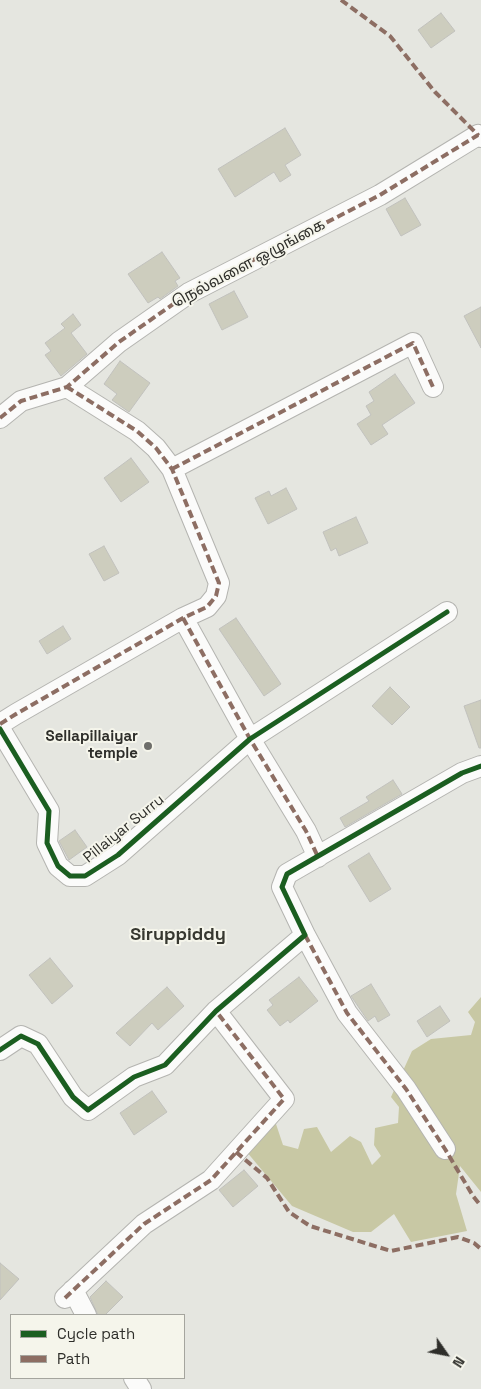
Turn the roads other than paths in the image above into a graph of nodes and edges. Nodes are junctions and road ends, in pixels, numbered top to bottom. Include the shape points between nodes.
1 (481, 137) edge
2 (67, 387) junction
3 (433, 387) dead end
4 (0, 418) edge
5 (172, 469) junction
6 (447, 612) dead end
7 (183, 618) junction
8 (0, 724) edge
9 (0, 729) edge
10 (250, 739) junction
11 (481, 766) edge
12 (318, 857) junction
13 (305, 935) junction
14 (216, 1011) junction
15 (0, 1050) edge
16 (445, 1149) dead end
17 (85, 1314) edge

1 - 2 street, நெல்வளை ஒழுங்கை via 478,135 380,195 189,292 119,342
2 - 4 street, நெல்வளை ஒழுங்கை via 21,401
2 - 5 street via 137,431
3 - 5 street via 413,343
5 - 7 street via 219,584 216,596 207,606
6 - 10 street, Pillaiyar Surru
7 - 8 street
7 - 10 street
9 - 10 street, Pillaiyar Surru via 49,811 47,843 58,866 70,876 85,876 118,855
10 - 12 street via 306,831
11 - 12 street via 462,773
12 - 13 street via 287,874 282,888
13 - 14 street
13 - 16 street via 347,1014 406,1089
14 - 15 street via 165,1065 134,1077 88,1110 73,1096 38,1044 21,1036
14 - 17 street via 284,1099 211,1180 144,1224 69,1294

